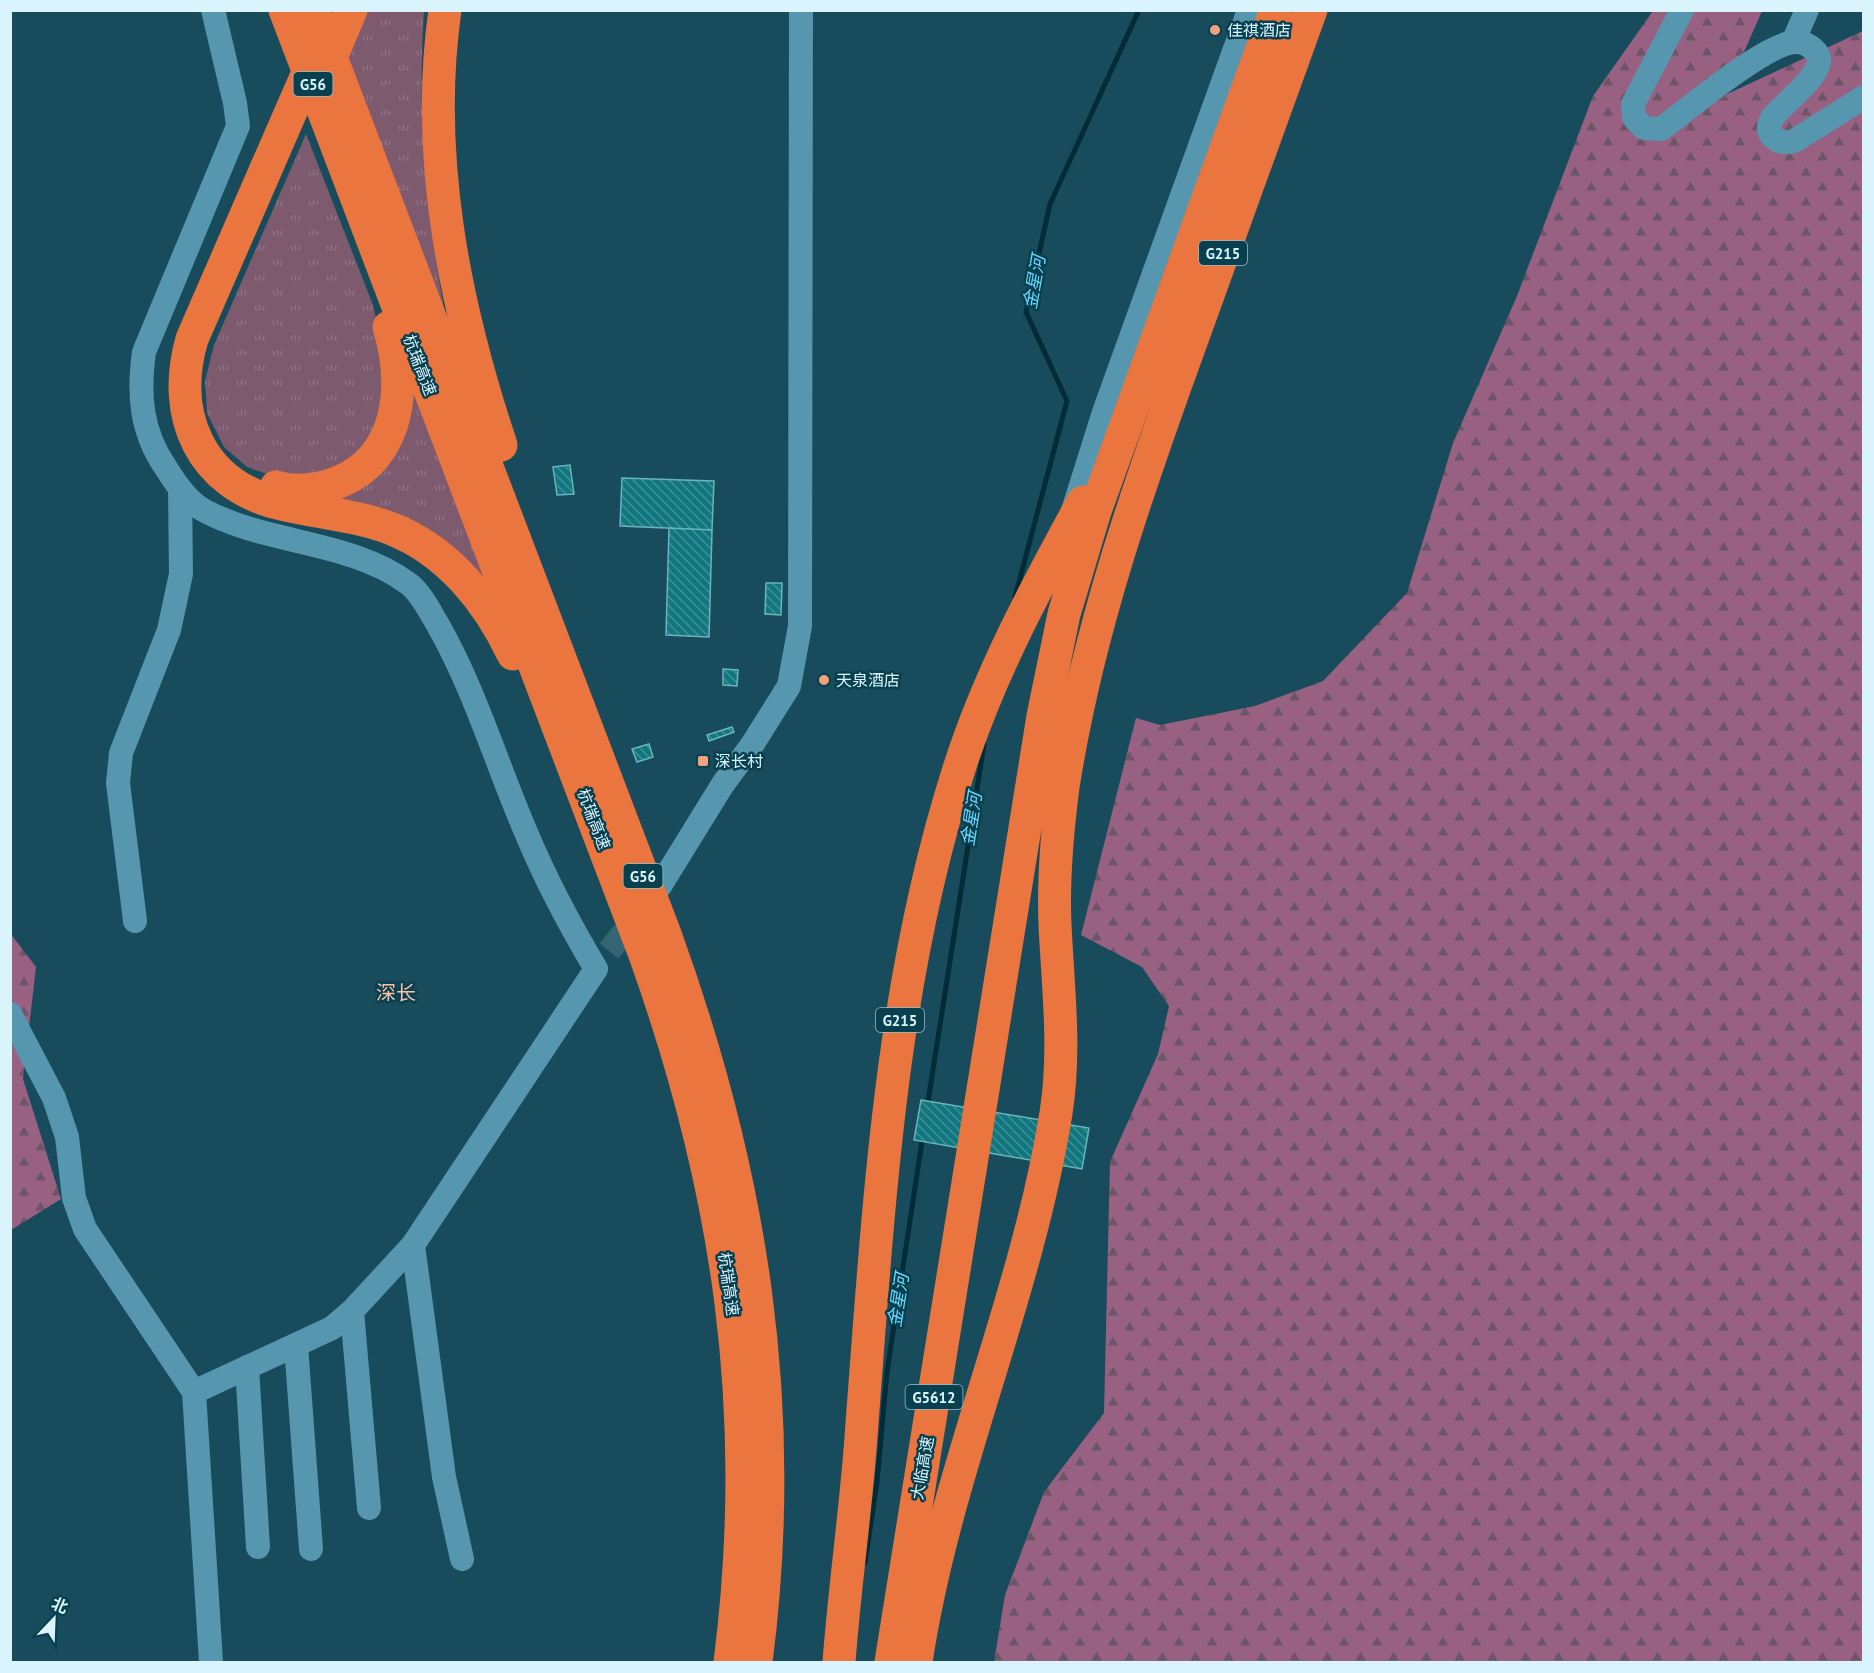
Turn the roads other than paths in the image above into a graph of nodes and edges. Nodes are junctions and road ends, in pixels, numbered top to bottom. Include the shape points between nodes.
1 (213, 10) edge
2 (285, 10) edge
3 (313, 10) edge
4 (336, 10) edge
5 (351, 10) edge
6 (445, 10) edge
7 (801, 10) edge
8 (1250, 10) edge
9 (1276, 10) edge
10 (1311, 10) edge
11 (1682, 10) edge
12 (1807, 10) edge
13 (1793, 42) junction
14 (1863, 97) edge
15 (341, 157) junction
16 (1128, 421) junction
17 (1159, 430) junction
18 (180, 489) junction
19 (1066, 534) junction
20 (574, 694) junction
21 (584, 792) junction
22 (660, 886) dead end
23 (135, 921) dead end
24 (10, 1014) edge
25 (1050, 1143) joint
26 (413, 1245) junction
27 (352, 1311) junction
28 (296, 1345) junction
29 (247, 1367) junction
30 (194, 1392) junction
31 (369, 1509) dead end
32 (258, 1546) dead end
33 (311, 1548) dead end
34 (462, 1558) dead end
35 (211, 1662) edge
36 (730, 1662) edge
37 (756, 1662) edge
38 (839, 1662) edge
39 (891, 1662) edge
40 (916, 1662) edge

1 - 18 street via 238,126 144,352 140,377 145,426 157,454
2 - 15 highway, 杭瑞高速 / G56
3 - 20 highway, 杭瑞高速 / G56
4 - 21 highway via 192,339 184,379 188,417 202,452 227,480 243,490 281,504 393,529 445,561 471,586 495,621
5 - 15 highway via 211,328 200,363 199,399 215,444 237,468 281,489 330,486 359,471 390,433 398,401 394,344
6 - 20 highway via 438,78 439,138 457,281 485,395 531,539
7 - 22 street via 800,626 789,686
8 - 19 street via 1104,412
9 - 16 highway, G215
10 - 17 highway, G215
11 - 13 street via 1634,104 1634,118 1647,130 1661,129 1769,50
12 - 13 street
13 - 14 street via 1810,47 1820,62 1771,120 1774,140 1794,141
15 - 21 highway, 杭瑞高速 / G56
16 - 17 highway
16 - 19 highway, G215
16 - 39 highway, 大临高速 / G5612 via 1064,614 1043,716
17 - 25 highway, 大临高速 / G215 via 1096,631 1063,788 1055,865 1061,1069
18 - 23 street via 181,574 171,619 121,753 118,783
18 - 26 street via 204,511 374,564 411,585 460,664 528,837 561,906 602,960
19 - 38 highway, G215 via 986,696 947,807 915,940 885,1134
20 - 37 highway, 杭瑞高速 / G56 via 699,1034 745,1215 759,1306 769,1445 767,1539
21 - 36 highway, 杭瑞高速 / G56 via 675,1041 720,1220 738,1354 743,1445 742,1538
24 - 30 street via 54,1098 64,1127 74,1198 85,1229
25 - 40 highway, 大临高速 / G5612 via 1020,1271 949,1508 924,1609
26 - 27 street
26 - 34 street via 444,1477
27 - 28 street via 332,1328
27 - 31 street
28 - 29 street
28 - 33 street
29 - 30 street
29 - 32 street
30 - 35 street

